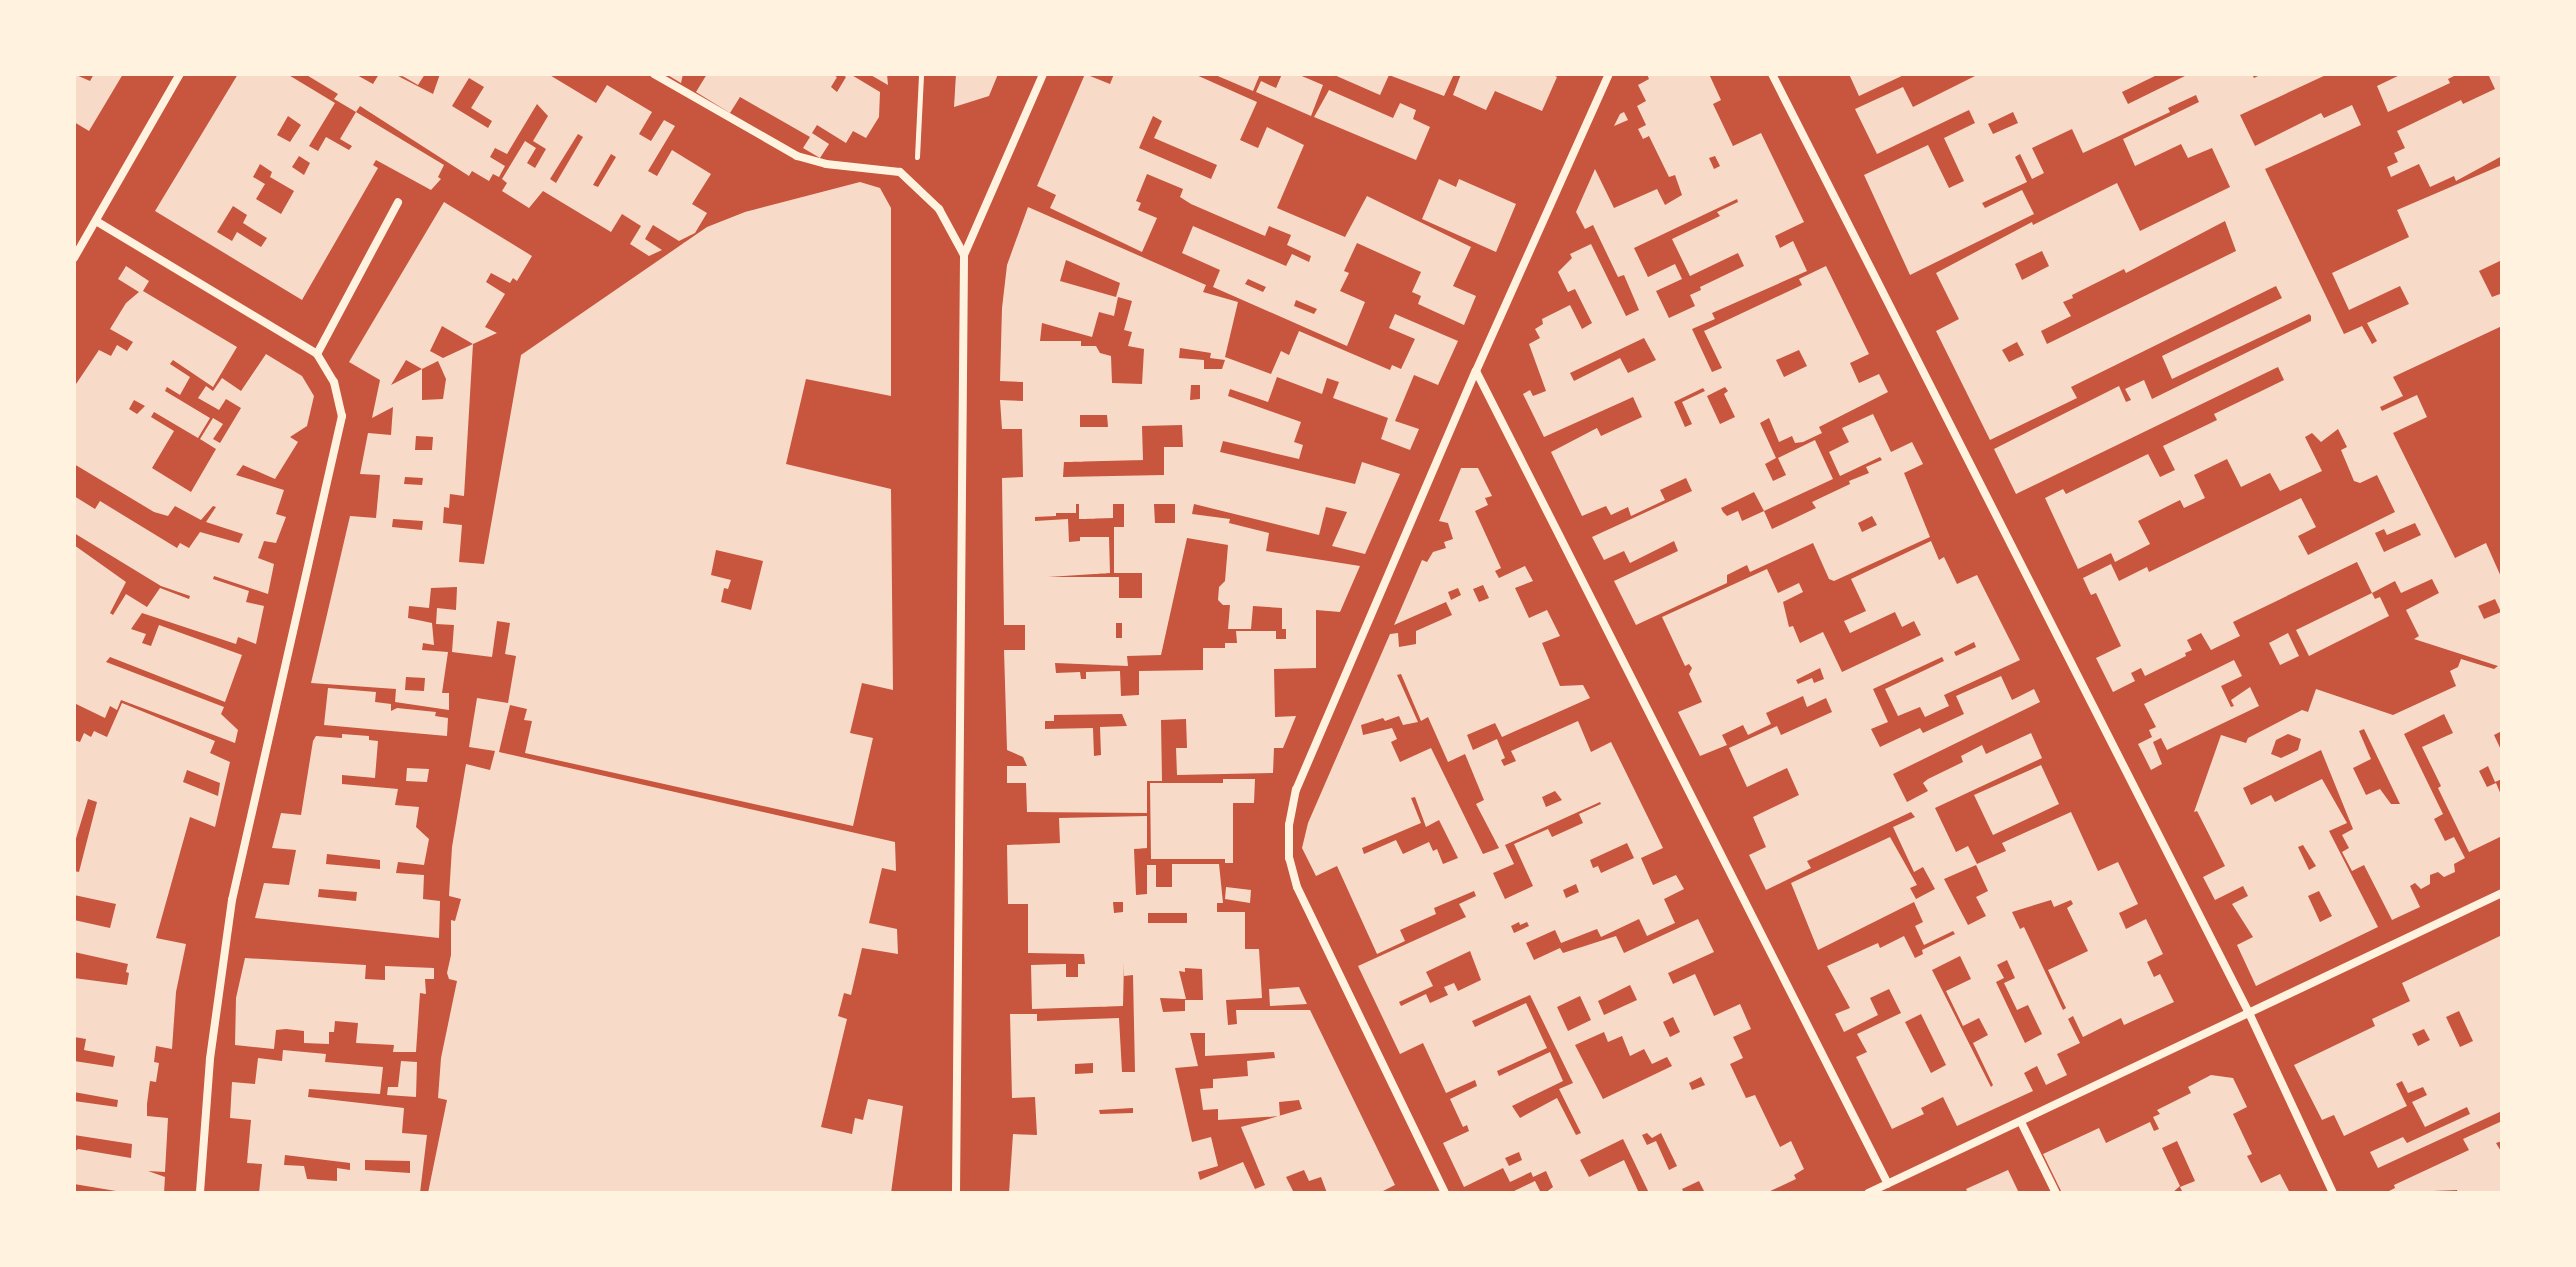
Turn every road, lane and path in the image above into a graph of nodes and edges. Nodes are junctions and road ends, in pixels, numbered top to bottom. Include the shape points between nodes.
1 (180, 74) edge
2 (654, 74) edge
3 (921, 74) edge
4 (1043, 74) edge
5 (1609, 74) edge
6 (1772, 74) edge
7 (915, 184) junction
8 (398, 202) dead end
9 (96, 221) junction
10 (964, 255) junction
11 (74, 258) edge
12 (317, 354) junction
13 (1476, 371) junction
14 (2502, 893) edge
15 (2250, 1015) junction
16 (2021, 1122) junction
17 (1888, 1184) junction
18 (200, 1193) edge
19 (956, 1193) edge
20 (1445, 1193) edge
21 (1868, 1193) edge
22 (2056, 1193) edge
23 (2333, 1193) edge

1 - 9 street
2 - 7 street via 797,156 900,172
3 - 7 path
4 - 10 street
5 - 13 street
6 - 15 street
7 - 10 street via 939,209
8 - 12 street
9 - 11 street
9 - 12 street
10 - 19 street
12 - 18 street via 334,382 342,416 232,900 210,1059
13 - 17 street
13 - 20 street via 1296,790 1289,825 1289,858 1297,887
14 - 15 street
15 - 16 street
15 - 23 street
16 - 17 street
16 - 22 street
17 - 21 street

